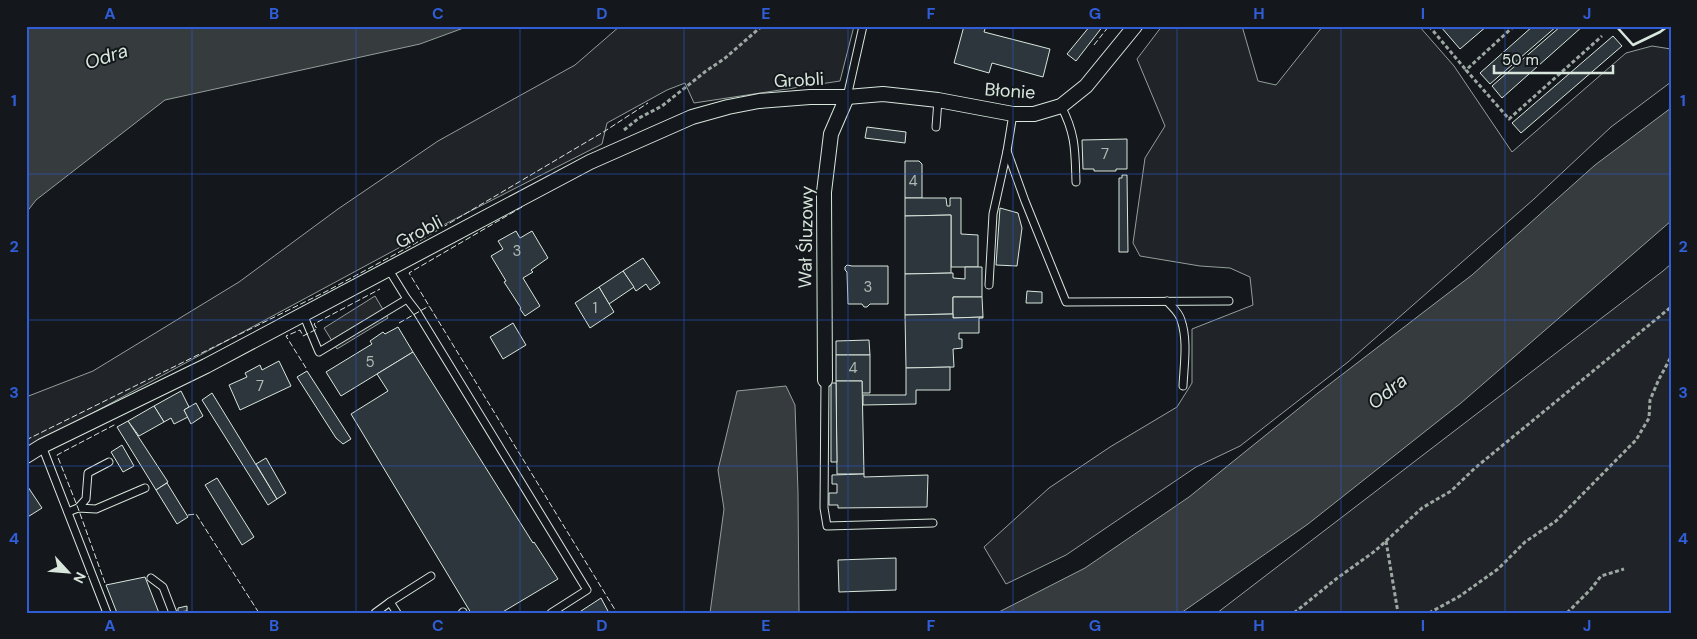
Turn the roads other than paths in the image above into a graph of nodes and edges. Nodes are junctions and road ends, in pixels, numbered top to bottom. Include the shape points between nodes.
1 (863, 26) edge
2 (1135, 26) edge
3 (847, 97) junction
4 (938, 100) junction
5 (1061, 106) junction
6 (1013, 114) junction
7 (936, 127) dead end
8 (1007, 151) junction
9 (1076, 182) dead end
10 (389, 270) junction
11 (989, 286) dead end
12 (407, 299) junction
13 (1167, 301) junction
14 (1229, 301) dead end
15 (303, 314) junction
16 (825, 380) joint
17 (1183, 386) dead end
18 (42, 446) junction
19 (26, 456) edge
20 (109, 462) dead end
21 (145, 488) dead end
22 (78, 508) junction
23 (68, 512) junction
24 (933, 523) dead end
25 (431, 576) dead end
26 (151, 578) dead end
27 (390, 602) junction
28 (107, 613) edge
29 (173, 613) edge
30 (375, 613) edge
31 (397, 613) edge
32 (551, 613) edge

1 - 3 lane
2 - 5 street, Błonie via 1086,86
3 - 4 street, Błonie via 883,94
3 - 10 street, Grobli via 759,101 692,118 590,162
3 - 16 street, Wał Śluzowy via 831,134 824,192
4 - 6 street, Błonie
4 - 7 lane
5 - 6 street, Błonie via 1034,114
5 - 9 lane via 1075,142
6 - 8 lane
8 - 11 lane via 993,214
8 - 13 lane via 1066,302
10 - 12 lane
10 - 15 street, Grobli
12 - 15 lane via 319,352
12 - 32 lane via 587,590
13 - 14 lane
13 - 17 lane via 1181,320 1185,343
15 - 18 street, Grobli via 206,366
16 - 24 lane via 824,508 827,526
18 - 19 street, Grobli
18 - 23 lane
20 - 22 lane via 88,474 86,499
21 - 22 lane via 96,509
22 - 23 lane
23 - 28 lane
25 - 27 lane
26 - 29 lane via 163,587
27 - 30 lane
27 - 31 lane

